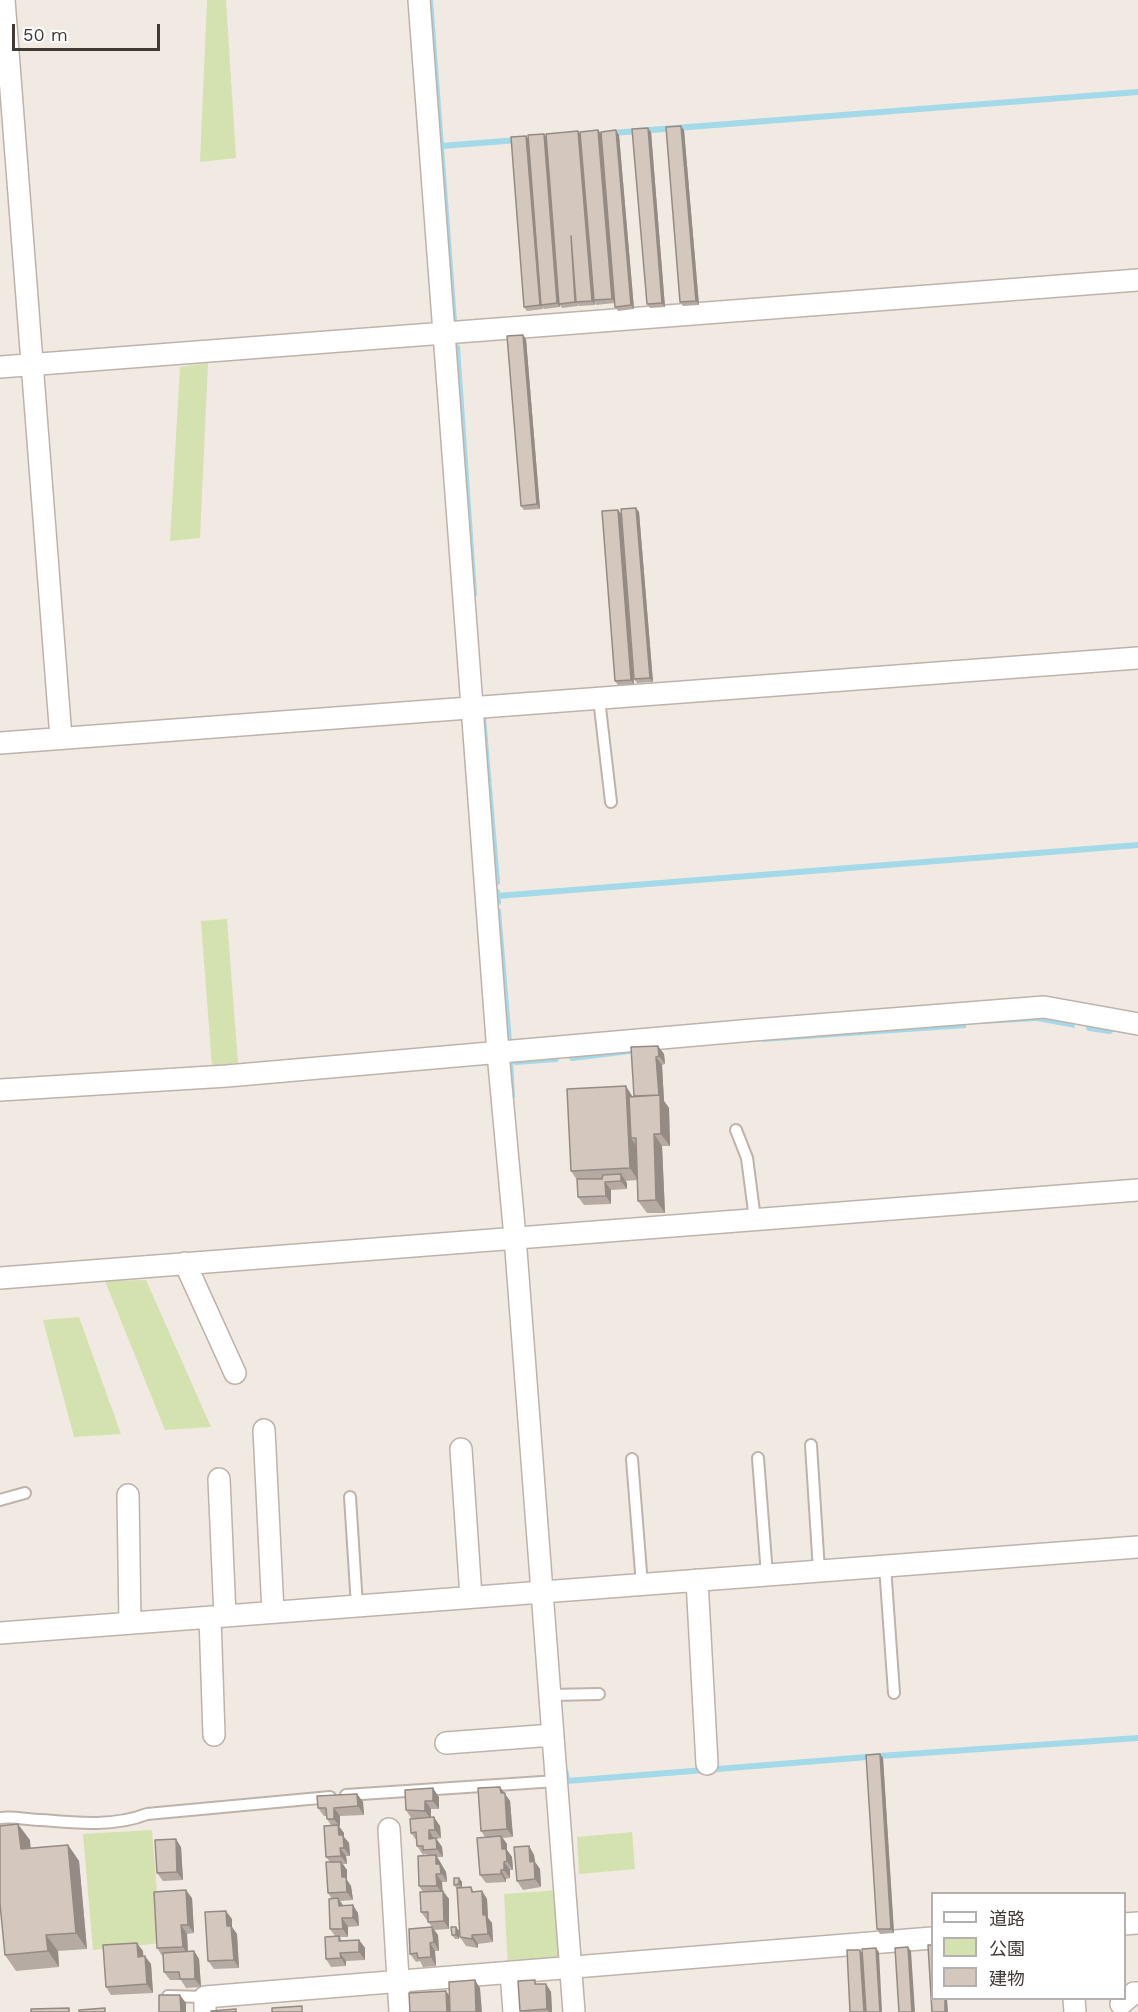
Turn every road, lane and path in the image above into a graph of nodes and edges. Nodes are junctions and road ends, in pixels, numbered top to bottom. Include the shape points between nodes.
1 (4, 0) edge
2 (419, 0) edge
3 (1138, 280) edge
4 (444, 334) junction
5 (31, 364) junction
6 (0, 367) edge
7 (1138, 658) edge
8 (599, 699) junction
9 (473, 708) junction
10 (61, 738) junction
11 (0, 743) edge
12 (610, 802) dead end
13 (1138, 1024) edge
14 (498, 1053) junction
15 (0, 1090) edge
16 (736, 1130) dead end
17 (1138, 1190) edge
18 (755, 1219) junction
19 (515, 1237) junction
20 (185, 1263) junction
21 (0, 1278) edge
22 (235, 1373) dead end
23 (264, 1430) dead end
24 (811, 1445) dead end
25 (461, 1449) dead end
26 (758, 1458) dead end
27 (632, 1459) dead end
28 (219, 1479) dead end
29 (25, 1493) dead end
30 (128, 1495) dead end
31 (350, 1497) dead end
32 (0, 1500) edge
33 (1138, 1547) edge
34 (885, 1566) junction
35 (819, 1571) junction
36 (767, 1575) junction
37 (697, 1580) junction
38 (642, 1585) junction
39 (543, 1592) junction
40 (471, 1597) junction
41 (357, 1606) junction
42 (273, 1612) junction
43 (217, 1617) junction
44 (130, 1623) junction
45 (0, 1633) edge
46 (894, 1693) dead end
47 (599, 1694) dead end
48 (550, 1695) junction
49 (214, 1734) dead end
50 (553, 1736) junction
51 (446, 1743) dead end
52 (707, 1764) dead end
53 (557, 1781) junction
54 (0, 1818) edge
55 (389, 1829) dead end
56 (931, 1938) edge
57 (570, 1966) junction
58 (511, 1972) junction
59 (398, 1981) junction
60 (167, 1996) edge
61 (1125, 2000) edge
62 (205, 2004) edge
63 (1120, 2004) dead end
64 (400, 2012) edge
65 (514, 2012) edge
66 (574, 2012) edge

1 - 5 street
2 - 4 street
3 - 4 street
4 - 5 street
4 - 9 street
5 - 6 street
5 - 10 street
7 - 8 street
8 - 9 street
8 - 12 lane
9 - 10 street
9 - 14 street
10 - 11 street
13 - 14 street via 1044,1007
14 - 15 street
14 - 19 street
16 - 18 lane via 747,1158
17 - 18 street
18 - 19 street
19 - 20 street
19 - 39 street
20 - 21 street
20 - 22 street
23 - 42 street
24 - 35 lane
25 - 40 street
26 - 36 lane
27 - 38 lane
28 - 43 street
29 - 32 lane
30 - 44 street
31 - 41 lane
33 - 34 street
34 - 35 street
34 - 46 lane
35 - 36 street
36 - 37 street
37 - 38 street
37 - 52 street
38 - 39 street
39 - 40 street
39 - 48 street
40 - 41 street
41 - 42 street
42 - 43 street
43 - 44 street
43 - 49 street
44 - 45 street
47 - 48 lane
48 - 50 street
50 - 51 street
50 - 53 street
53 - 54 lane via 147,1814 115,1823
53 - 57 street
55 - 59 street
56 - 57 street
57 - 58 street
57 - 66 street
58 - 59 street
58 - 65 street
59 - 62 street
59 - 64 street
60 - 62 lane
61 - 63 street

